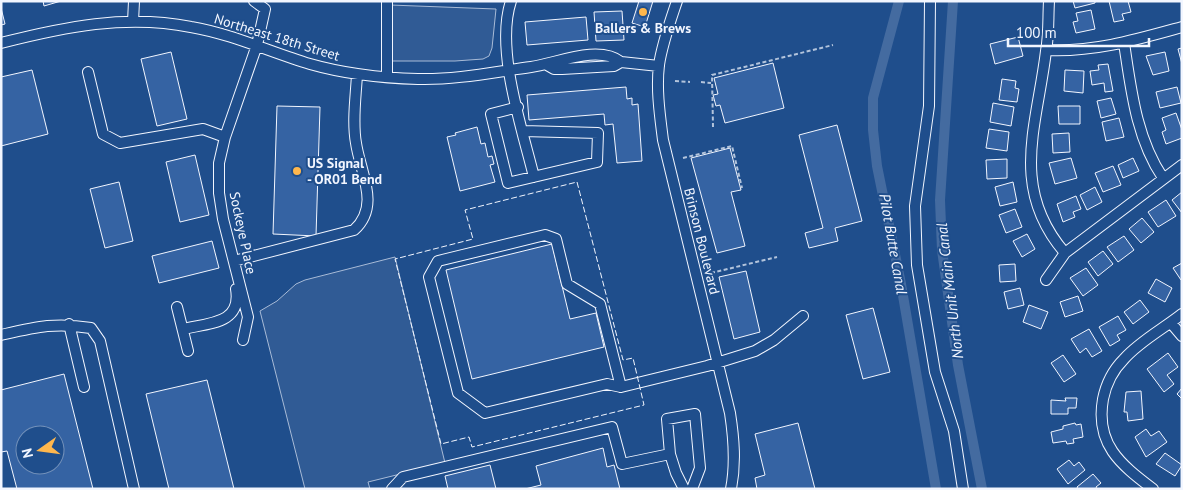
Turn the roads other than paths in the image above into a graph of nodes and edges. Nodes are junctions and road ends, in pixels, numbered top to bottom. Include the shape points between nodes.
1 (134, 1) edge
2 (254, 1) edge
3 (387, 1) edge
4 (511, 1) edge
5 (677, 1) edge
6 (930, 1) edge
7 (1049, 1) edge
8 (133, 22) junction
9 (1182, 27) edge
10 (1124, 42) junction
11 (1, 43) edge
12 (257, 45) junction
13 (1047, 50) junction
14 (659, 66) junction
15 (509, 70) junction
16 (88, 72) dead end
17 (357, 74) junction
18 (387, 77) junction
19 (518, 107) junction
20 (523, 131) junction
21 (225, 137) junction
22 (1182, 164) edge
23 (534, 176) junction
24 (1163, 178) junction
25 (1065, 254) junction
26 (235, 263) junction
27 (1046, 280) dead end
28 (177, 307) dead end
29 (1182, 314) edge
30 (804, 316) dead end
31 (1171, 323) junction
32 (69, 324) junction
33 (183, 329) junction
34 (1, 335) edge
35 (1182, 336) edge
36 (243, 340) dead end
37 (188, 351) dead end
38 (718, 361) junction
39 (84, 387) dead end
40 (621, 387) junction
41 (670, 454) junction
42 (134, 489) edge
43 (392, 489) edge
44 (684, 489) edge
45 (692, 489) edge
46 (731, 489) edge
47 (962, 489) edge
48 (1153, 489) edge

1 - 8 street
2 - 12 street, Sockeye Place via 265,9
3 - 18 street
4 - 15 street via 506,37
5 - 14 street, Brinson Boulevard
6 - 47 street via 930,106 915,206 917,265 935,372 954,432
7 - 13 street
8 - 11 street, Northeast 18th Street via 86,24
8 - 12 street, Northeast 18th Street via 190,26
9 - 10 street
10 - 13 street via 1074,51
10 - 24 street via 1139,126
12 - 17 street, Northeast 18th Street via 311,64
12 - 21 street, Sockeye Place
13 - 25 street via 1029,167 1037,206
14 - 15 street, Northeast 18th Street via 621,62 609,56 580,56
14 - 38 street, Brinson Boulevard via 663,140
15 - 18 street, Northeast 18th Street via 445,78
15 - 19 street
16 - 21 street via 103,134 120,143 203,130
17 - 18 street, Northeast 18th Street
17 - 26 street via 355,142 368,209 362,223 354,230
19 - 20 street
19 - 23 street via 491,114 508,183
20 - 23 street
20 - 23 street via 598,133 597,162
21 - 26 street, Sockeye Place via 219,163 219,193
22 - 24 street
24 - 25 street
25 - 27 street
26 - 33 street via 233,274 238,300 232,314
26 - 36 street, Sockeye Place via 248,317
28 - 33 street
29 - 31 street
30 - 38 street via 755,351
31 - 35 street
31 - 48 street via 1124,359 1106,384 1100,414 1103,434 1114,455
32 - 34 street via 39,326
32 - 39 street
32 - 42 street via 90,328 100,341
33 - 37 street
38 - 40 street
38 - 46 street, Brinson Boulevard via 735,445
40 - 40 street via 607,384 485,413 458,393 429,277 438,261 545,236 556,239 567,284 600,304
41 - 43 street via 622,464 612,427 403,477
41 - 44 street
41 - 45 street via 667,419 695,414 700,468

